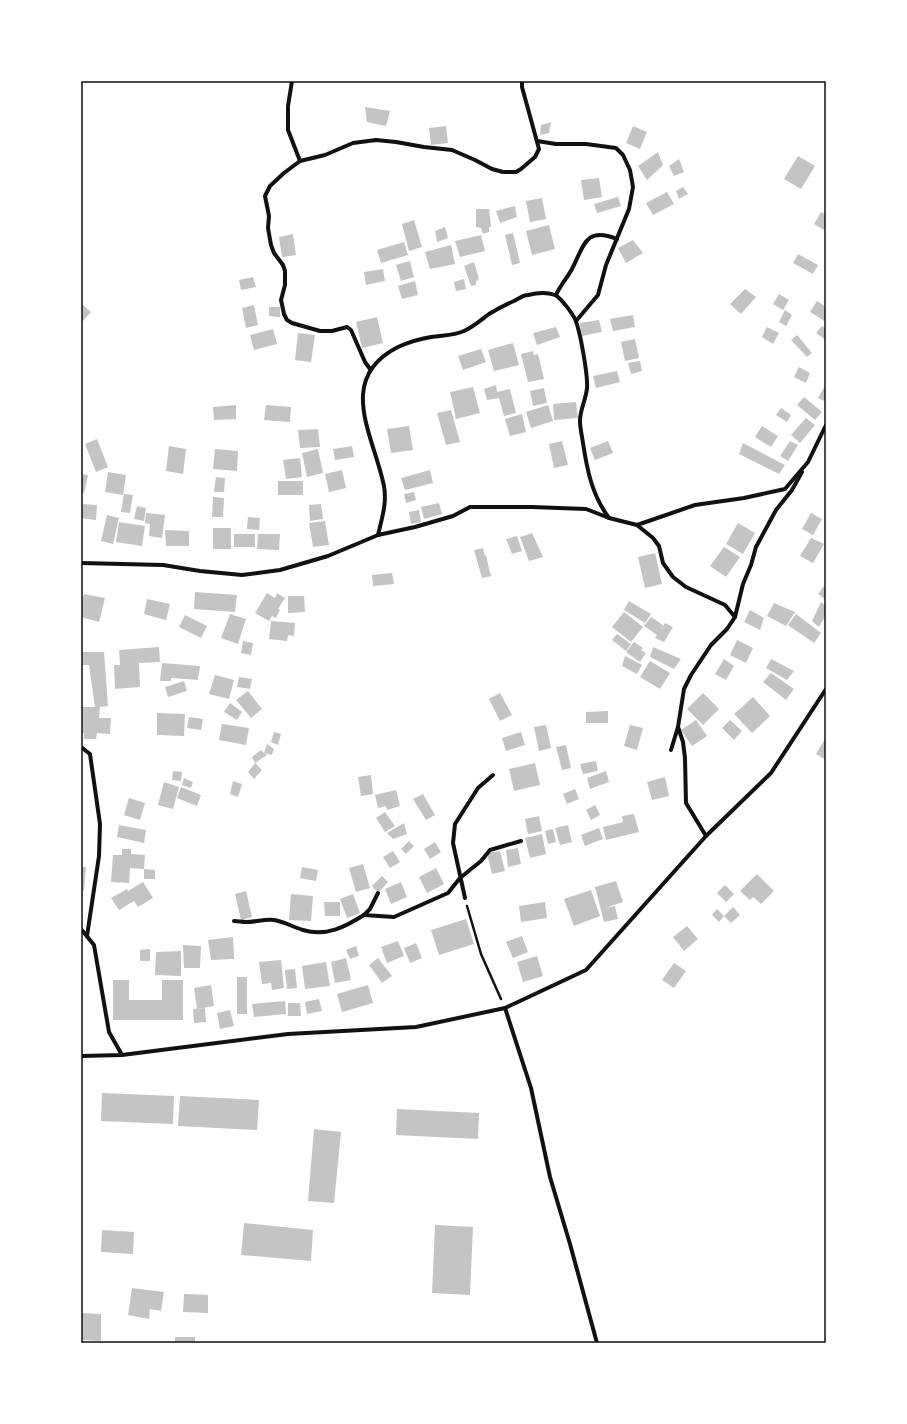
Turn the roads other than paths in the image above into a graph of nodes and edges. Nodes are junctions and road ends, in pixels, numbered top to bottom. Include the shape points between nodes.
1 (292, 81) edge
2 (522, 81) edge
3 (537, 142) junction
4 (300, 161) junction
5 (617, 239) junction
6 (556, 296) junction
7 (576, 321) junction
8 (370, 369) junction
9 (826, 425) edge
10 (808, 462) junction
11 (609, 518) junction
12 (637, 525) junction
13 (378, 534) junction
14 (81, 563) edge
15 (735, 617) junction
16 (826, 689) edge
17 (678, 727) junction
18 (81, 747) edge
19 (671, 750) dead end
20 (493, 775) dead end
21 (706, 836) junction
22 (521, 841) dead end
23 (460, 878) junction
24 (378, 893) dead end
25 (465, 898) road end
26 (364, 915) junction
27 (234, 921) dead end
28 (81, 929) edge
29 (87, 936) junction
30 (505, 1008) junction
31 (122, 1055) junction
32 (81, 1056) edge
33 (597, 1343) edge

1 - 4 street via 288,130
2 - 3 street
3 - 4 street via 537,155 516,172 497,171 452,150 376,140 353,143 326,155
3 - 5 street via 616,148 624,155 633,187 625,220
4 - 8 street via 270,186 265,196 271,245 285,271 281,300 284,314 292,323 320,331 347,327 351,330 364,362
5 - 6 street via 598,234 589,237
5 - 7 street via 606,265 598,295
6 - 7 street
6 - 8 street via 544,293 526,295 459,333 411,341 377,361
7 - 11 street via 587,388 580,421 585,456 595,495
8 - 13 street via 363,390 363,402 384,486 385,507
9 - 10 street
10 - 12 street via 785,489 695,505
10 - 15 street via 792,490 776,510 756,547
11 - 12 street
11 - 13 street via 586,509 470,507 453,516
12 - 15 street via 659,546 663,563 672,577 686,587 725,605
13 - 14 street via 321,558 280,570 242,575 163,565
15 - 17 street via 711,645 691,675 684,689
16 - 21 street via 771,773
17 - 19 street
17 - 21 street via 685,758 686,803
18 - 29 street via 90,754 100,824 99,856
20 - 23 street via 478,788 455,824 453,843
21 - 30 street via 586,970
22 - 23 street via 490,850 482,861
23 - 25 street
23 - 26 street via 448,893 394,917
24 - 26 street
26 - 27 street via 338,930 327,932 314,932 273,920
28 - 29 street
29 - 31 street via 94,944 109,1032
30 - 31 street via 416,1027 288,1034
30 - 33 street via 531,1088 550,1177
31 - 32 street

